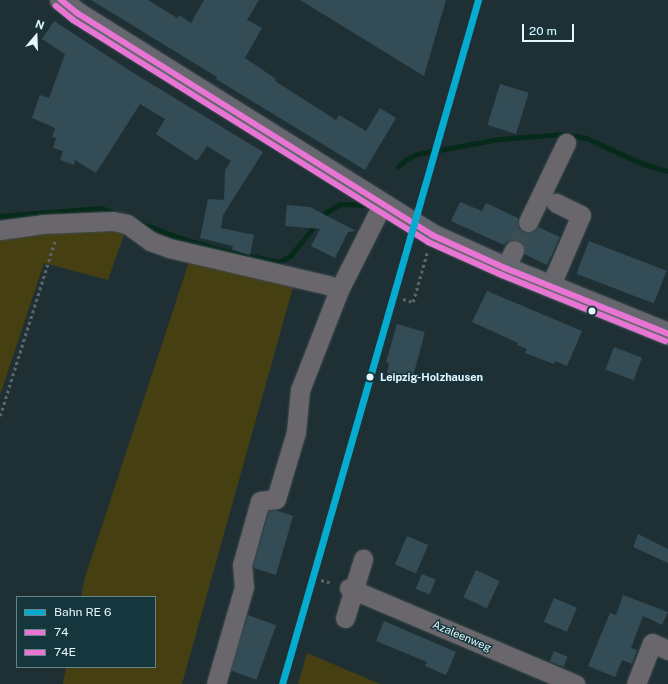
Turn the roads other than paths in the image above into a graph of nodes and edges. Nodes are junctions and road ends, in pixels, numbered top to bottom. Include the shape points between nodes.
1 (61, 0) edge
2 (566, 142) dead end
3 (383, 203) junction
4 (556, 203) dead end
5 (528, 222) tunnel mouth
6 (0, 230) edge
7 (550, 287) junction
8 (339, 290) junction
9 (668, 334) edge
10 (363, 559) dead end
11 (352, 589) junction
12 (345, 618) dead end
13 (668, 650) edge
14 (216, 684) edge
15 (575, 684) edge
16 (636, 684) edge

1 - 3 main road via 77,13
2 - 5 street
3 - 7 main road via 432,235 510,259
3 - 8 street
4 - 7 street via 581,215
6 - 8 street via 61,223 113,221 127,224 150,241 170,248 328,285
7 - 9 main road
8 - 14 street via 300,390 296,432 276,499 260,501 242,564 244,587
10 - 11 street
11 - 12 street
11 - 15 street, Azaleenweg
13 - 16 street via 652,643

